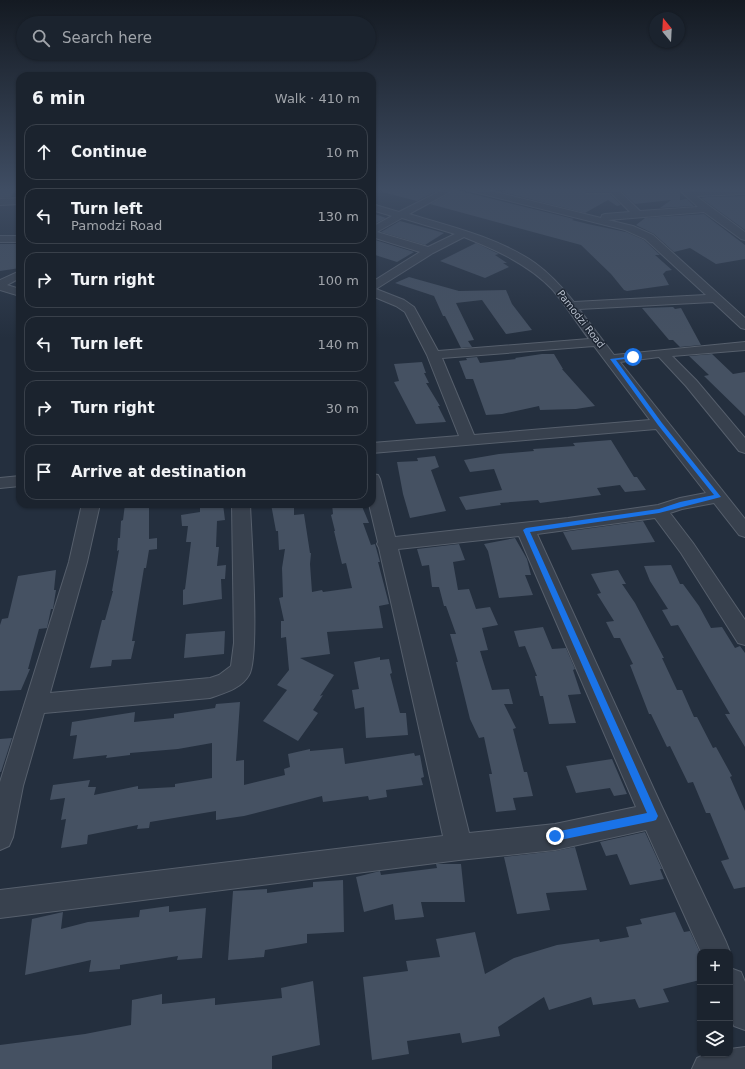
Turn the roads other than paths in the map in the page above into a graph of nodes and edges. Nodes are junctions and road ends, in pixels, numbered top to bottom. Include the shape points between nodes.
1 (390, 238) edge
2 (454, 238) edge
3 (476, 238) edge
4 (650, 238) edge
5 (16, 239) edge
6 (0, 240) edge
7 (429, 251) junction
8 (16, 276) edge
9 (376, 284) edge
10 (0, 285) edge
11 (16, 291) edge
12 (376, 294) edge
13 (718, 298) junction
14 (572, 306) junction
15 (745, 324) edge
16 (599, 342) junction
17 (745, 346) edge
18 (662, 353) junction
19 (434, 355) junction
20 (612, 359) junction
21 (660, 424) junction
22 (468, 440) junction
23 (376, 448) edge
24 (745, 448) edge
25 (16, 481) edge
26 (0, 483) edge
27 (718, 497) junction
28 (376, 498) edge
29 (90, 508) edge
30 (241, 508) edge
31 (659, 511) junction
32 (526, 530) junction
33 (745, 531) edge
34 (386, 544) junction
35 (745, 637) edge
36 (36, 704) junction
37 (653, 816) junction
38 (0, 837) edge
39 (458, 847) junction
40 (0, 904) edge
41 (715, 949) edge
42 (731, 985) edge
43 (745, 1015) edge
44 (745, 1063) edge
45 (708, 1069) edge

1 - 7 street
2 - 7 street
3 - 14 street, Pamodzi Road via 505,250 531,265 556,287
4 - 13 street
5 - 6 street
7 - 9 street
8 - 10 street
10 - 11 street
12 - 19 street via 410,310
13 - 14 street
13 - 15 street
14 - 16 street, Pamodzi Road
16 - 19 street
16 - 20 street, Pamodzi Road
17 - 18 street
18 - 20 street
18 - 24 street via 691,383
19 - 22 street
20 - 21 street, Pamodzi Road
21 - 22 street
21 - 27 street, Pamodzi Road
22 - 23 street
25 - 26 street
27 - 31 street
27 - 33 street, Pamodzi Road
28 - 34 street
29 - 36 street via 78,562
30 - 36 street via 244,643 241,670 228,682 210,688
31 - 32 street
31 - 35 street via 687,548
32 - 34 street
32 - 37 street
34 - 39 street
36 - 38 street via 11,786
37 - 39 street via 555,836
37 - 41 street
39 - 40 street
42 - 43 street
44 - 45 street

